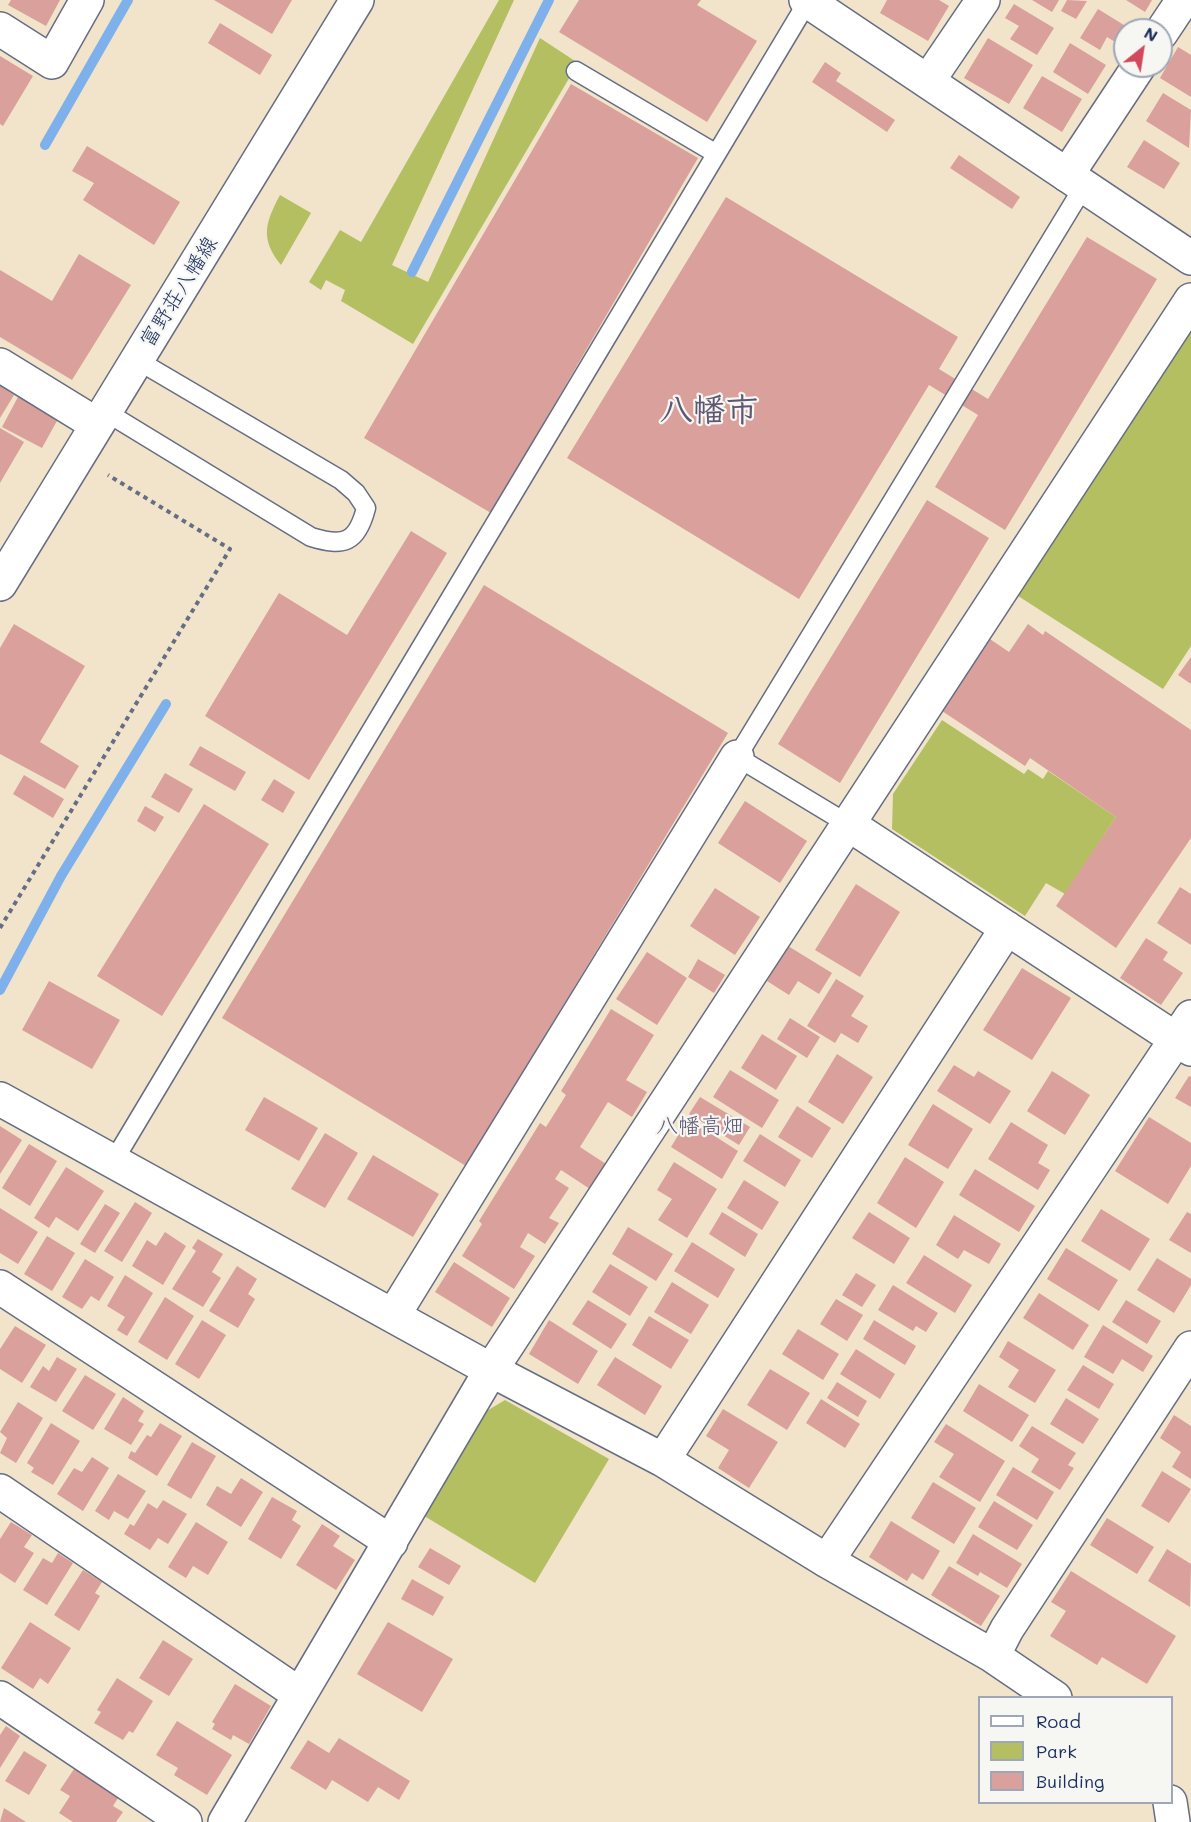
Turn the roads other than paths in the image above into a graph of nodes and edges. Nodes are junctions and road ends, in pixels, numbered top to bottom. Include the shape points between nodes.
1 (87, 0) edge
2 (357, 0) edge
3 (983, 0) edge
4 (1183, 0) edge
5 (807, 1) edge
6 (1171, 18) edge
7 (0, 29) edge
8 (576, 71) dead end
9 (1132, 78) edge
10 (928, 81) junction
11 (715, 153) junction
12 (1076, 180) junction
13 (1191, 258) edge
14 (1191, 300) edge
15 (136, 360) junction
16 (0, 365) edge
17 (101, 418) junction
18 (0, 584) edge
19 (736, 758) junction
20 (848, 824) junction
21 (1007, 928) junction
22 (1186, 1035) edge
23 (0, 1099) edge
24 (113, 1162) junction
25 (0, 1287) edge
26 (393, 1316) junction
27 (1191, 1348) edge
28 (491, 1370) junction
29 (663, 1460) junction
30 (0, 1491) edge
31 (391, 1542) junction
32 (827, 1561) junction
33 (993, 1656) junction
34 (299, 1694) junction
35 (1052, 1696) edge
36 (0, 1698) edge
37 (1170, 1804) edge
38 (185, 1822) edge
39 (225, 1822) edge
40 (1173, 1822) edge

1 - 7 street via 52,62
2 - 15 street, 富野荘八幡線
3 - 10 street
4 - 6 street
5 - 10 street
5 - 11 lane
8 - 11 lane
9 - 12 street
10 - 12 street
11 - 24 lane
12 - 13 street
12 - 19 lane
14 - 20 street
15 - 17 street, 富野荘八幡線
15 - 17 lane via 341,480 366,508 361,529 332,543 311,537
16 - 17 street
17 - 18 street, 富野荘八幡線
19 - 20 lane
19 - 26 street
20 - 21 street
20 - 28 street
21 - 22 street
21 - 29 street
22 - 32 street
23 - 24 street
24 - 26 street
25 - 31 street
26 - 28 street
27 - 33 street
28 - 29 street
28 - 31 street
29 - 32 street
30 - 34 street
31 - 34 street
32 - 33 street
33 - 35 street
34 - 39 street
36 - 38 street
37 - 40 street

